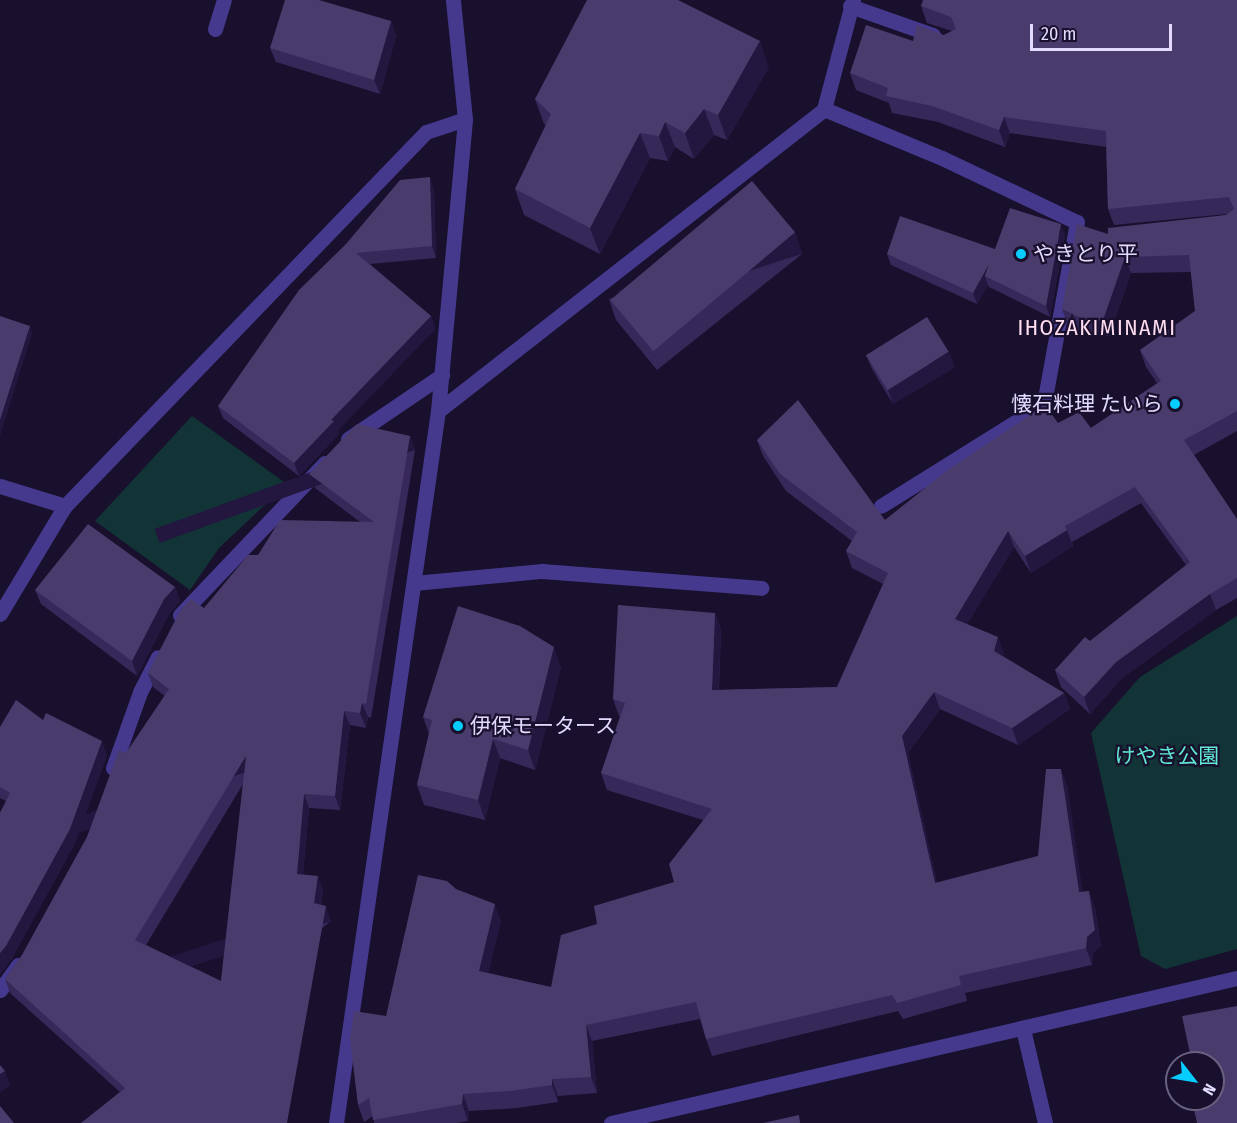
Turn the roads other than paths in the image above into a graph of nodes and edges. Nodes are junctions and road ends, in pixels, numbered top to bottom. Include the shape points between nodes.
1 (224, 0) edge
2 (453, 0) edge
3 (851, 3) edge
4 (215, 28) dead end
5 (953, 42) edge
6 (824, 109) junction
7 (465, 119) junction
8 (1077, 222) junction
9 (1097, 231) edge
10 (442, 375) junction
11 (438, 411) junction
12 (0, 486) edge
13 (65, 506) junction
14 (881, 506) dead end
15 (414, 583) junction
16 (761, 588) dead end
17 (0, 614) edge
18 (108, 781) edge
19 (24, 955) edge
20 (1237, 978) edge
21 (0, 990) edge
22 (1023, 1029) junction
23 (650, 1119) edge
24 (336, 1123) edge
25 (611, 1123) edge
26 (1045, 1123) edge

1 - 4 street
2 - 7 street
3 - 5 street
3 - 6 street
6 - 8 street via 942,158
6 - 11 street
7 - 10 street
7 - 13 street via 426,132
8 - 9 street
8 - 14 street via 1044,404
10 - 11 street
10 - 18 street via 354,432 178,618 140,693
11 - 15 street
12 - 13 street
13 - 17 street
15 - 16 street via 542,571
15 - 24 street
19 - 21 street
20 - 22 street
22 - 23 street
22 - 26 street
23 - 25 street

